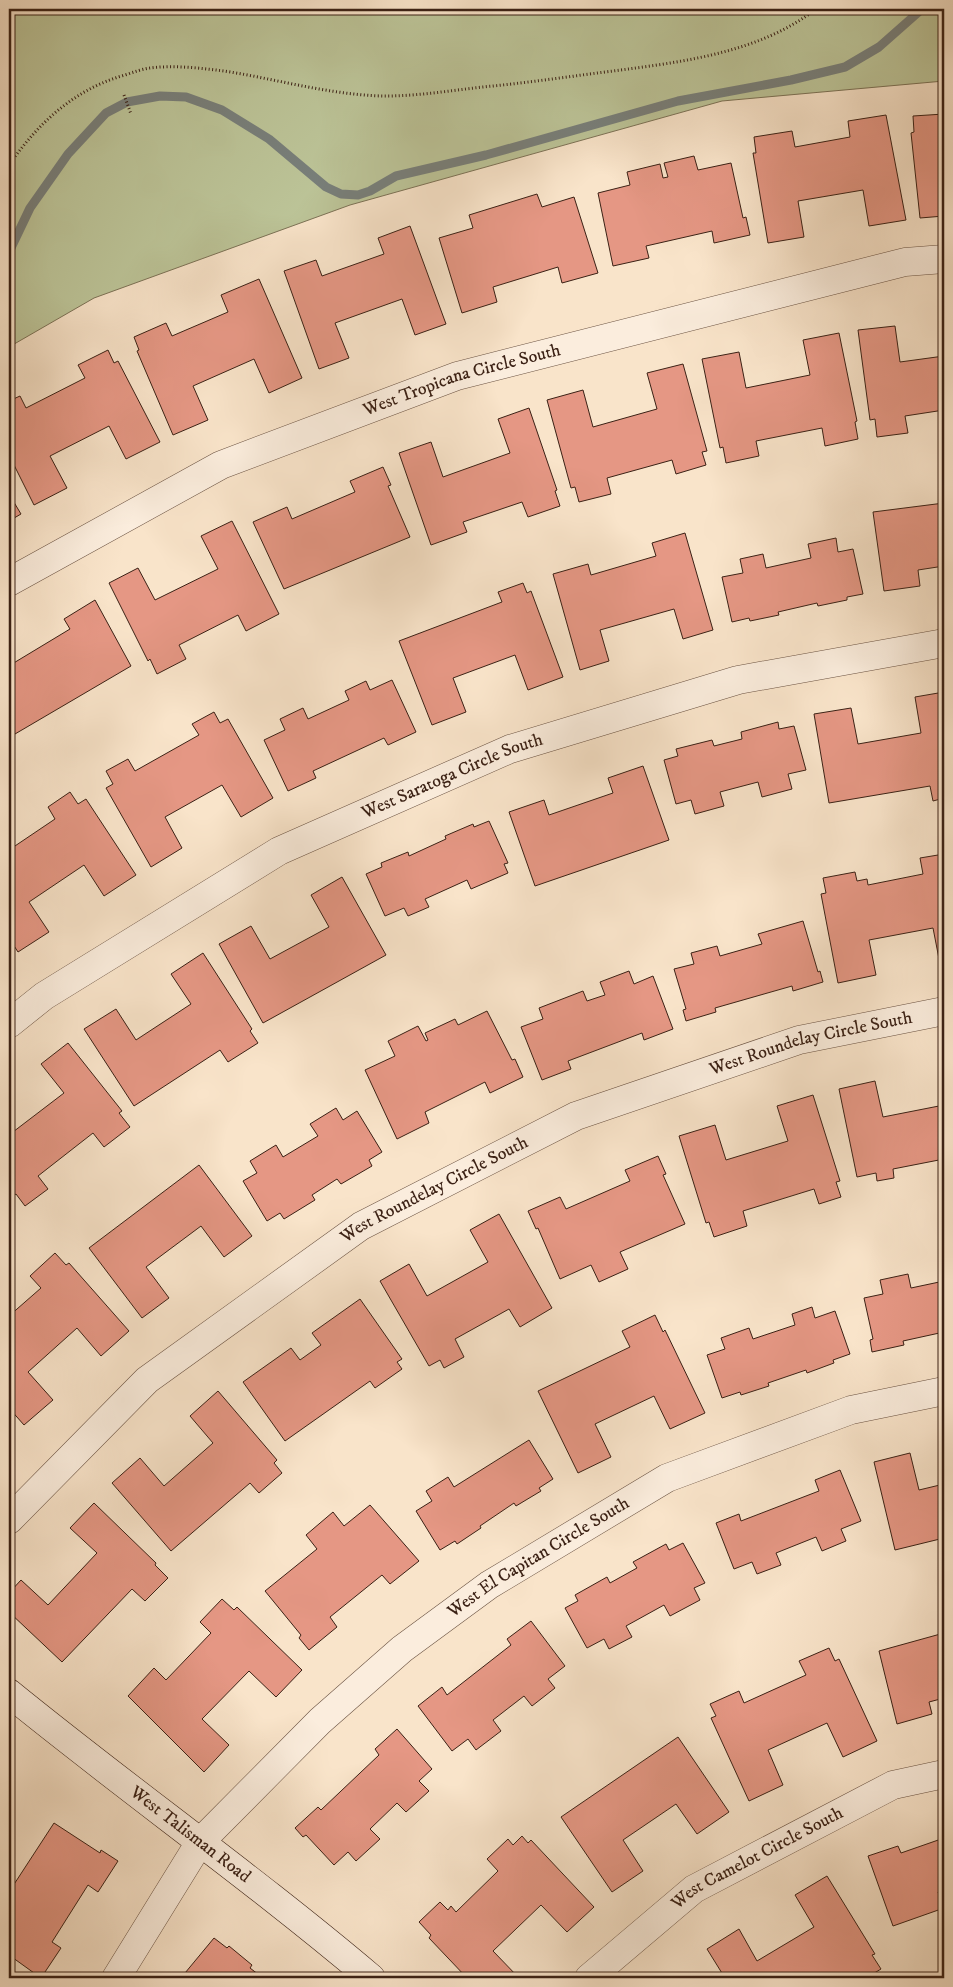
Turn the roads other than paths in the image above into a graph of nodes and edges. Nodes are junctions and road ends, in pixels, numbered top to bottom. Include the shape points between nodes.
1 (944, 259) edge
2 (9, 582) edge
3 (944, 643) edge
4 (944, 1011) edge
5 (9, 1024) edge
6 (944, 1391) edge
7 (9, 1520) edge
8 (9, 1693) edge
9 (944, 1774) edge
10 (200, 1842) junction
11 (116, 1978) edge
12 (371, 1978) edge
13 (588, 1978) edge

1 - 2 street, West Tropicana Circle South via 905,262 457,376 221,465
3 - 5 street, West Saratoga Circle South via 738,680 510,749 279,851 44,996
4 - 7 street, West Roundelay Circle South via 800,1040 576,1116 361,1226 147,1380
6 - 10 street, West El Capitan Circle South via 851,1410 667,1478 489,1585 402,1649 320,1721
8 - 10 street, West Talisman Road
9 - 13 street, West Camelot Circle South via 893,1785 694,1889
10 - 11 street, West El Capitan Circle South
10 - 12 street, West Talisman Road

